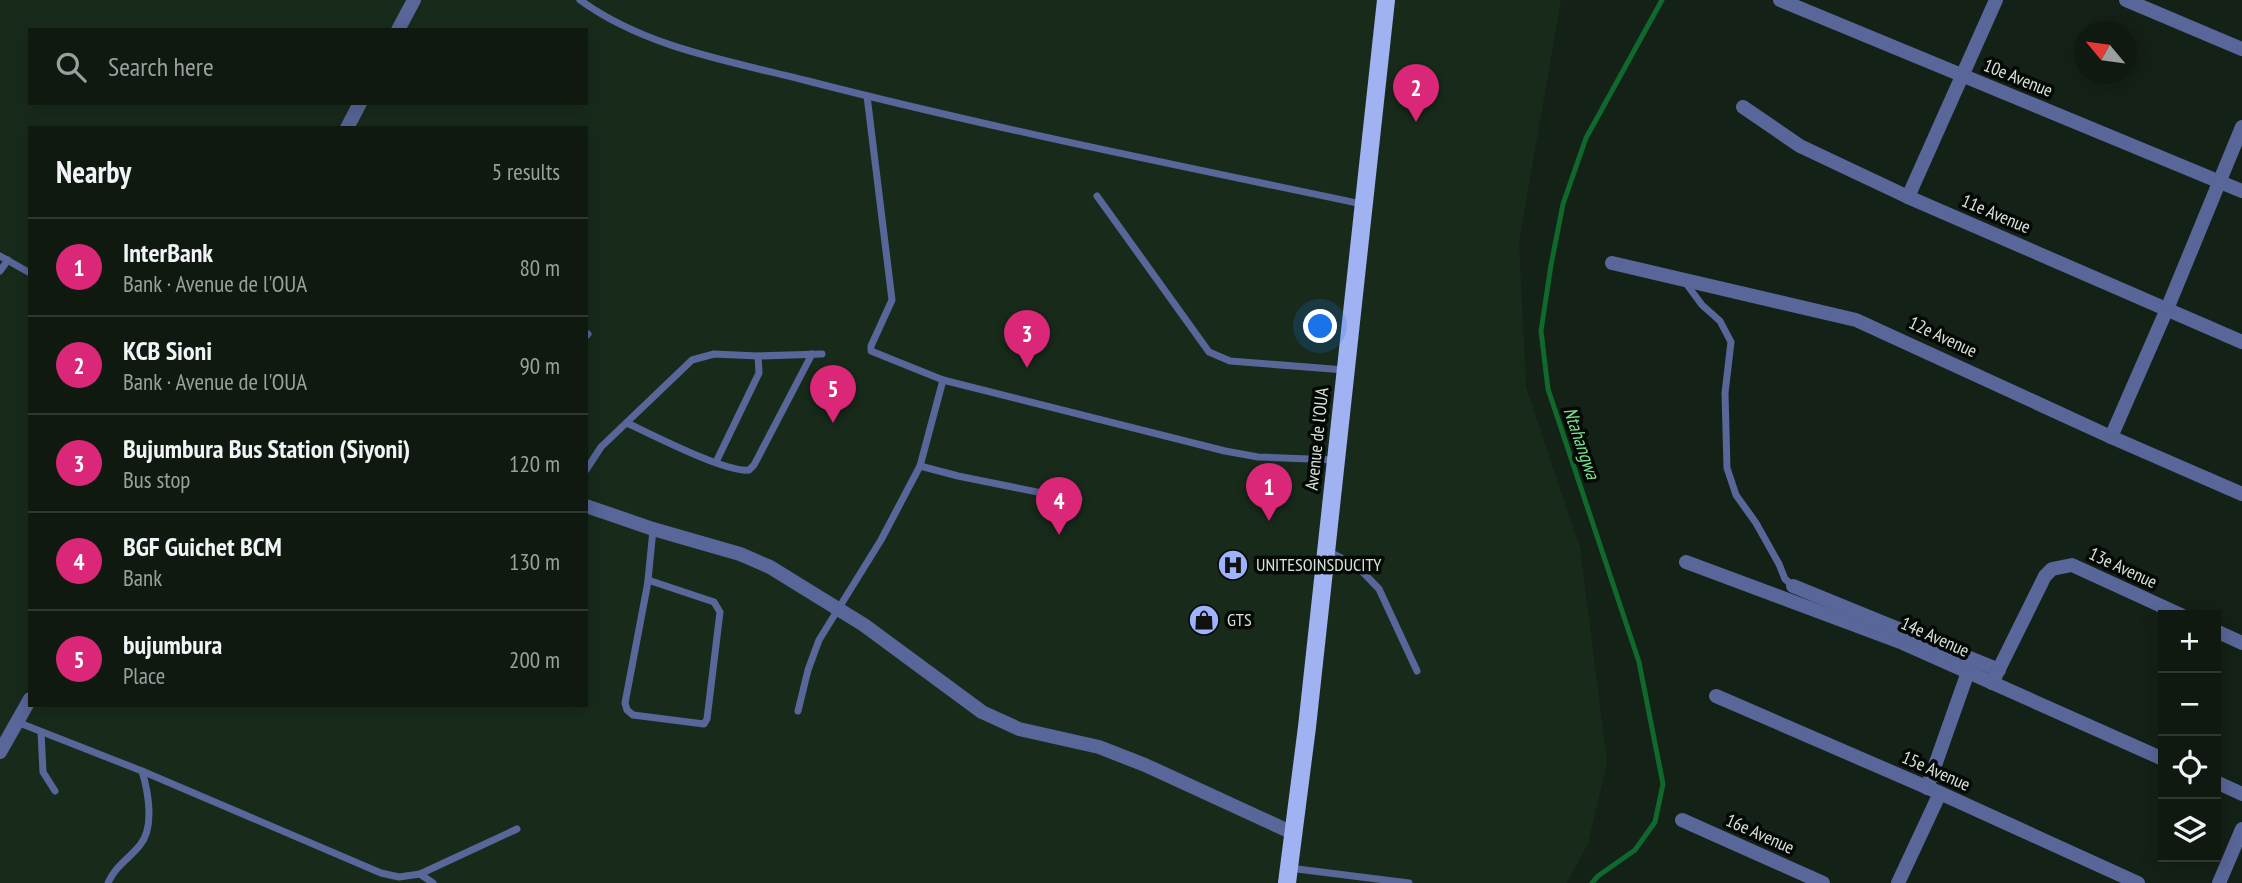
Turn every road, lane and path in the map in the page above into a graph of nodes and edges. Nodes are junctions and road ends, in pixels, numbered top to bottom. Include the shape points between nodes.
1 (414, 0) edge
2 (580, 0) edge
3 (1386, 0) edge
4 (1780, 0) edge
5 (1996, 0) edge
6 (2126, 0) edge
7 (399, 28) edge
8 (2242, 48) edge
9 (1961, 75) junction
10 (867, 96) junction
11 (359, 105) edge
12 (1743, 107) dead end
13 (348, 126) edge
14 (2242, 127) edge
15 (2218, 181) junction
16 (2242, 191) edge
17 (1097, 196) dead end
18 (1908, 197) junction
19 (1364, 205) junction
20 (4, 258) edge
21 (1612, 263) dead end
22 (0, 271) edge
23 (28, 271) edge
24 (1683, 279) junction
25 (2167, 309) junction
26 (2242, 342) edge
27 (822, 354) dead end
28 (812, 355) junction
29 (758, 356) junction
30 (1345, 370) junction
31 (943, 380) junction
32 (627, 423) junction
33 (2111, 437) junction
34 (1336, 460) junction
35 (716, 462) junction
36 (920, 466) junction
37 (588, 467) edge
38 (2242, 494) edge
39 (1079, 499) dead end
40 (588, 507) edge
41 (653, 529) junction
42 (1326, 550) junction
43 (1686, 562) dead end
44 (648, 580) junction
45 (1793, 586) joint
46 (839, 609) junction
47 (2170, 610) edge
48 (2221, 633) edge
49 (2242, 643) edge
50 (1999, 670) junction
51 (1417, 671) dead end
52 (1968, 672) junction
53 (1992, 683) junction
54 (1716, 696) dead end
55 (28, 703) edge
56 (798, 711) dead end
57 (17, 722) junction
58 (41, 732) junction
59 (0, 752) edge
60 (2158, 757) edge
61 (142, 771) junction
62 (2221, 784) edge
63 (1933, 790) junction
64 (55, 791) dead end
65 (2242, 794) edge
66 (1682, 820) dead end
67 (517, 829) dead end
68 (2242, 829) edge
69 (1293, 833) junction
70 (420, 874) junction
71 (1288, 875) edge
72 (1362, 880) edge
73 (1394, 882) edge
74 (108, 883) edge
75 (433, 883) edge
76 (1409, 883) edge
77 (1823, 883) edge
78 (1898, 883) edge
79 (2138, 883) edge
80 (2219, 883) edge

1 - 7 street
2 - 10 lane via 637,33
3 - 19 main road, Avenue de l'OUA
4 - 9 street, 10e Avenue
5 - 9 street
6 - 8 street
9 - 15 street, 10e Avenue
9 - 18 street
10 - 19 lane
10 - 31 lane via 892,300 872,351
11 - 13 street
12 - 18 street, 11e Avenue via 1790,142
14 - 15 street
15 - 16 street, 10e Avenue
15 - 25 street
17 - 30 lane via 1209,352 1230,361
18 - 25 street, 11e Avenue
19 - 30 main road, Avenue de l'OUA
20 - 22 lane
20 - 23 lane
21 - 24 street, 12e Avenue
24 - 33 street, 12e Avenue via 1856,320
24 - 45 lane via 1720,321 1731,342 1725,393 1727,468 1736,495
25 - 26 street, 11e Avenue
25 - 33 street
27 - 28 lane
28 - 29 lane
28 - 35 lane via 754,465 743,471
29 - 32 lane via 714,354 692,360
29 - 35 lane via 759,373
30 - 34 main road, Avenue de l'OUA
31 - 34 lane via 1226,451
31 - 36 lane
32 - 35 lane
32 - 37 lane via 601,447
33 - 38 street, 12e Avenue
34 - 42 main road, Avenue de l'OUA
36 - 39 lane
36 - 46 lane
40 - 41 street
41 - 44 lane
41 - 46 street via 771,567
42 - 51 lane via 1357,566 1379,589
42 - 69 main road, Avenue de l'OUA
43 - 52 street, 14e Avenue
44 - 44 lane via 627,710 633,715 704,723 719,607
45 - 50 street
46 - 56 lane via 819,640
46 - 69 street via 982,712 1019,729 1099,747
47 - 50 street, 13e Avenue via 2072,565 2062,565 2045,576
48 - 49 street
50 - 53 street, 13e Avenue
52 - 53 street, 14e Avenue
52 - 63 street
53 - 60 street, 14e Avenue
54 - 63 street, 15e Avenue
55 - 57 street
57 - 58 lane
57 - 59 street
58 - 61 lane
58 - 64 lane via 43,772
61 - 70 lane via 381,873 399,877
61 - 74 lane via 148,829
62 - 65 street
63 - 78 street
63 - 79 street, 15e Avenue
66 - 77 street, 16e Avenue
67 - 70 lane
68 - 80 street
69 - 71 main road, Avenue de l'OUA
70 - 75 lane
71 - 72 lane
72 - 73 lane
73 - 76 lane

